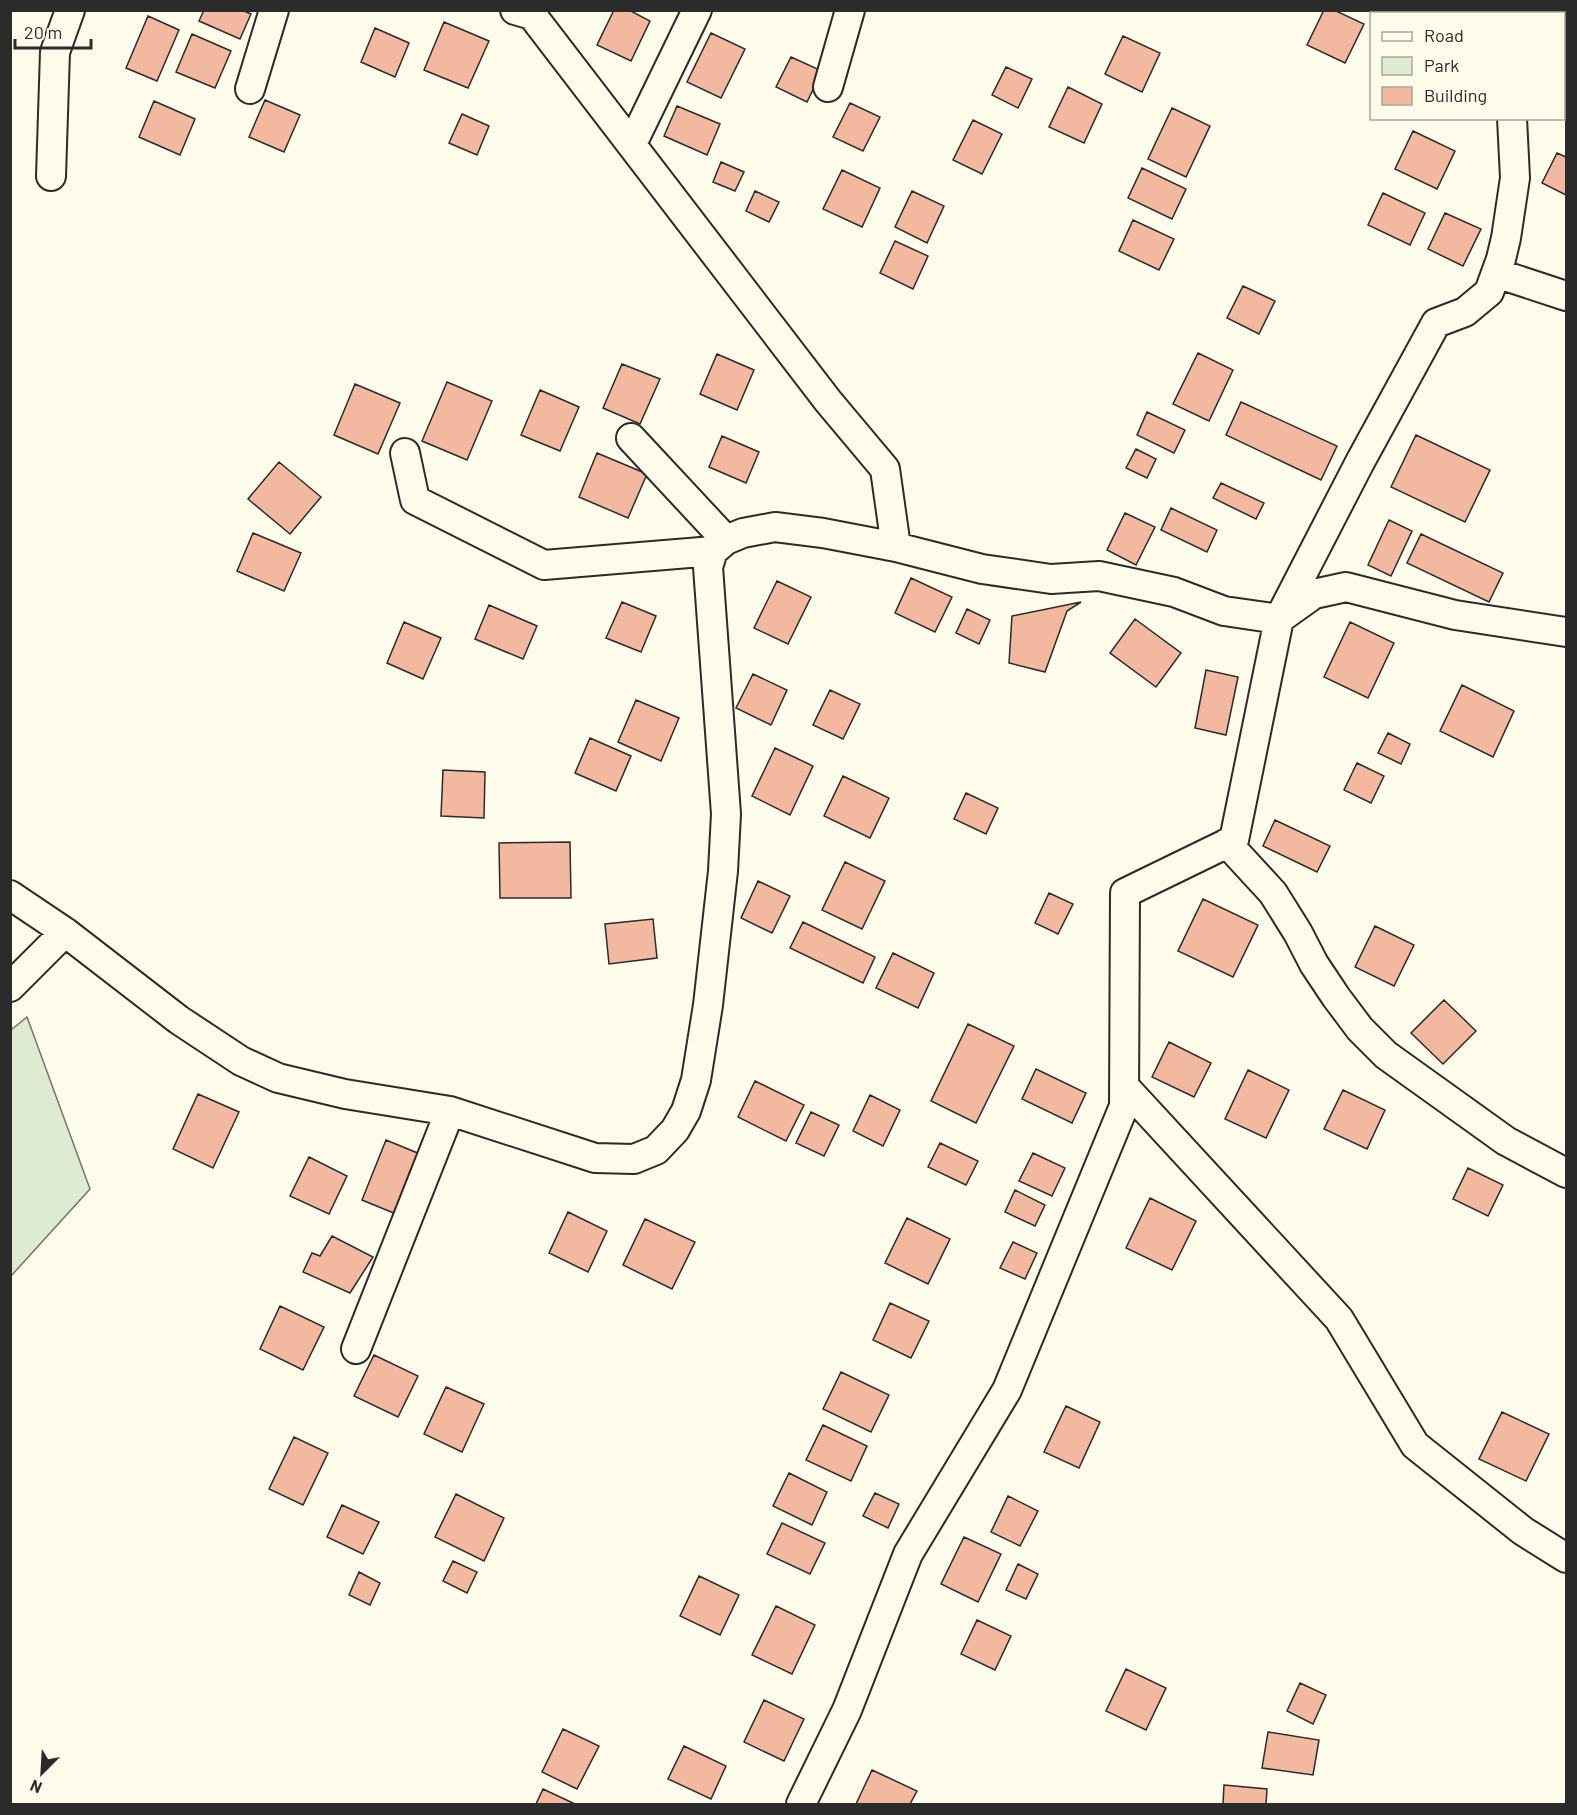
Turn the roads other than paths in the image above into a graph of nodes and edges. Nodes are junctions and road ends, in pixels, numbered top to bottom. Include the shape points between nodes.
1 (70, 10) edge
2 (274, 10) edge
3 (697, 10) edge
4 (850, 10) edge
5 (527, 12) edge
6 (828, 87) dead end
7 (250, 89) dead end
8 (1512, 120) edge
9 (632, 144) junction
10 (51, 176) dead end
11 (1496, 273) junction
12 (1566, 296) edge
13 (630, 438) dead end
14 (405, 453) dead end
15 (720, 545) junction
16 (896, 547) junction
17 (1279, 619) junction
18 (1566, 632) edge
19 (1227, 843) junction
20 (10, 896) edge
21 (65, 933) junction
22 (10, 987) edge
23 (1124, 1086) junction
24 (450, 1111) junction
25 (1566, 1173) edge
26 (356, 1349) dead end
27 (1566, 1558) edge
28 (801, 1804) edge

1 - 10 street via 55,52
2 - 7 street
3 - 9 street
4 - 6 street
5 - 9 street
8 - 11 street via 1515,178
9 - 16 street via 828,401 885,469
11 - 12 street
11 - 17 street via 1489,292 1465,312 1436,322
13 - 15 street
14 - 15 street via 415,500 544,566
15 - 16 street via 743,533 775,526
15 - 24 street via 708,567 726,814 723,871 708,1005 696,1080 686,1111 656,1150 634,1159 595,1158
16 - 17 street via 982,569 1051,579 1099,576 1174,592 1224,610
17 - 18 street via 1314,594 1346,587 1455,615
17 - 19 street via 1234,840
19 - 23 street via 1125,894
19 - 25 street via 1273,893 1336,997 1386,1055 1506,1141
20 - 21 street
21 - 22 street
21 - 24 street via 179,1020 241,1061 278,1078 345,1094
23 - 27 street via 1340,1319 1415,1445 1523,1531
23 - 28 street via 1124,1106 1007,1390 908,1554 847,1710
24 - 26 street

